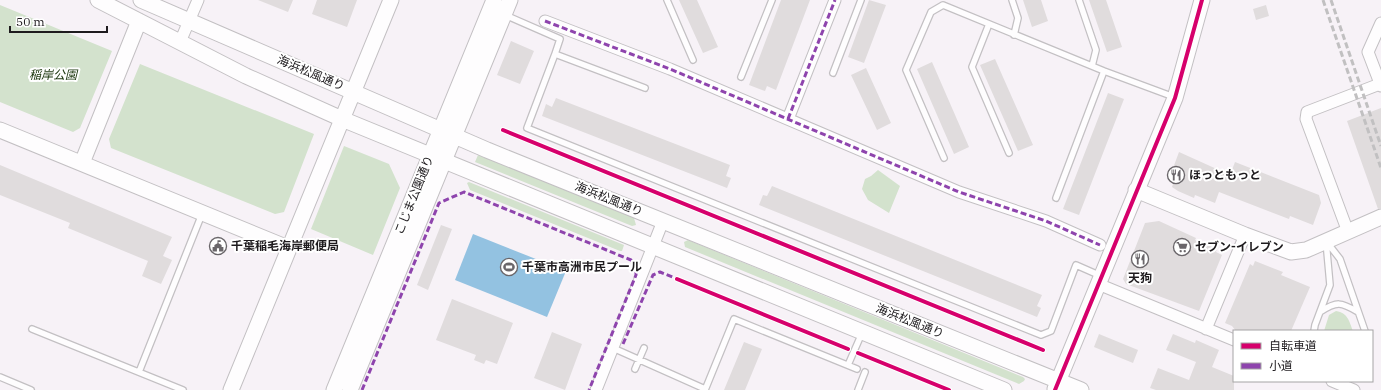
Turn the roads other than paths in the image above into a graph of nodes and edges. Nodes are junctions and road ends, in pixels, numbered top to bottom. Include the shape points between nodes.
1 (98, 0) edge
2 (141, 0) edge
3 (198, 0) edge
4 (391, 0) edge
5 (494, 0) edge
6 (510, 0) edge
7 (667, 0) edge
8 (772, 0) edge
9 (835, 0) edge
10 (861, 0) edge
11 (1012, 0) edge
12 (1079, 0) edge
13 (1202, 0) edge
14 (942, 3) edge
15 (504, 15) junction
16 (139, 21) junction
17 (189, 21) junction
18 (545, 21) dead end
19 (1381, 23) edge
20 (989, 24) junction
21 (1014, 35) junction
22 (180, 42) junction
23 (556, 54) junction
24 (693, 60) dead end
25 (1092, 66) junction
26 (1104, 71) junction
27 (833, 73) dead end
28 (740, 77) dead end
29 (1381, 85) edge
30 (645, 88) dead end
31 (353, 92) junction
32 (1175, 98) junction
33 (342, 119) junction
34 (788, 119) junction
35 (0, 130) edge
36 (447, 132) junction
37 (1009, 153) dead end
38 (944, 158) dead end
39 (437, 159) junction
40 (82, 163) junction
41 (1136, 190) junction
42 (1056, 198) dead end
43 (203, 213) junction
44 (1381, 217) edge
45 (663, 221) junction
46 (1348, 232) junction
47 (1245, 236) junction
48 (1326, 241) junction
49 (1100, 244) dead end
50 (654, 247) junction
51 (288, 248) junction
52 (1100, 280) junction
53 (1320, 312) junction
54 (1358, 312) junction
55 (32, 329) dead end
56 (1206, 329) junction
57 (1314, 330) edge
58 (1365, 330) edge
59 (862, 332) junction
60 (1233, 340) edge
61 (613, 348) junction
62 (644, 348) dead end
63 (639, 360) junction
64 (848, 366) junction
65 (635, 369) dead end
66 (857, 369) dead end
67 (139, 372) junction
68 (865, 372) dead end
69 (0, 378) edge
70 (1334, 382) edge
71 (1057, 385) edge
72 (705, 389) edge
73 (30, 390) edge
74 (183, 390) edge
75 (231, 390) edge
76 (334, 390) edge
77 (350, 390) edge
78 (596, 390) edge
79 (858, 390) edge
80 (1004, 390) edge
81 (1081, 390) edge
82 (1354, 390) edge

1 - 16 street
2 - 17 street, 海浜松風通り
3 - 17 street
4 - 31 street
5 - 36 street, こじま公園通り
6 - 15 street, こじま公園通り
7 - 24 lane
8 - 28 lane
9 - 34 street
10 - 27 lane
11 - 21 lane via 1018,18
12 - 25 lane via 1096,50
13 - 32 street
14 - 20 lane
14 - 38 lane via 931,12 906,70
15 - 23 lane via 560,39
15 - 36 street, こじま公園通り
16 - 22 street
16 - 40 street
17 - 22 street
17 - 31 street, 海浜松風通り
18 - 34 street via 670,69
19 - 29 street via 1368,52
20 - 21 lane
20 - 37 lane via 972,67
21 - 25 lane
22 - 33 street via 246,76
23 - 30 lane
23 - 52 lane via 526,128 1041,335 1051,332 1076,265
25 - 26 lane
26 - 32 lane
26 - 42 lane
29 - 46 street via 1308,112 1306,119
31 - 33 street
31 - 36 street, 海浜松風通り
32 - 41 street
33 - 39 street
33 - 51 street
34 - 49 street via 959,192 1046,221
35 - 40 street
36 - 39 street, こじま公園通り
36 - 45 street, 海浜松風通り
39 - 50 street
39 - 76 street, こじま公園通り
39 - 77 street, こじま公園通り
40 - 43 street
41 - 47 street
41 - 52 street
43 - 51 street
43 - 67 lane
44 - 46 street
45 - 50 street
45 - 71 street, 海浜松風通り
46 - 48 street
47 - 48 street via 1291,252 1306,250
47 - 56 street
48 - 53 lane via 1330,285
48 - 54 lane via 1340,259
50 - 59 street
50 - 61 street
51 - 75 street
52 - 56 street
52 - 71 street
53 - 54 lane via 1338,303
53 - 57 lane
54 - 58 lane
55 - 67 lane
56 - 60 street
59 - 64 lane
59 - 80 street
61 - 63 lane
61 - 78 street
62 - 63 lane
63 - 65 lane
63 - 72 lane
64 - 66 lane
64 - 72 lane via 734,319
67 - 74 lane
68 - 79 lane
69 - 73 lane
70 - 82 street
71 - 81 street, 海浜松風通り

